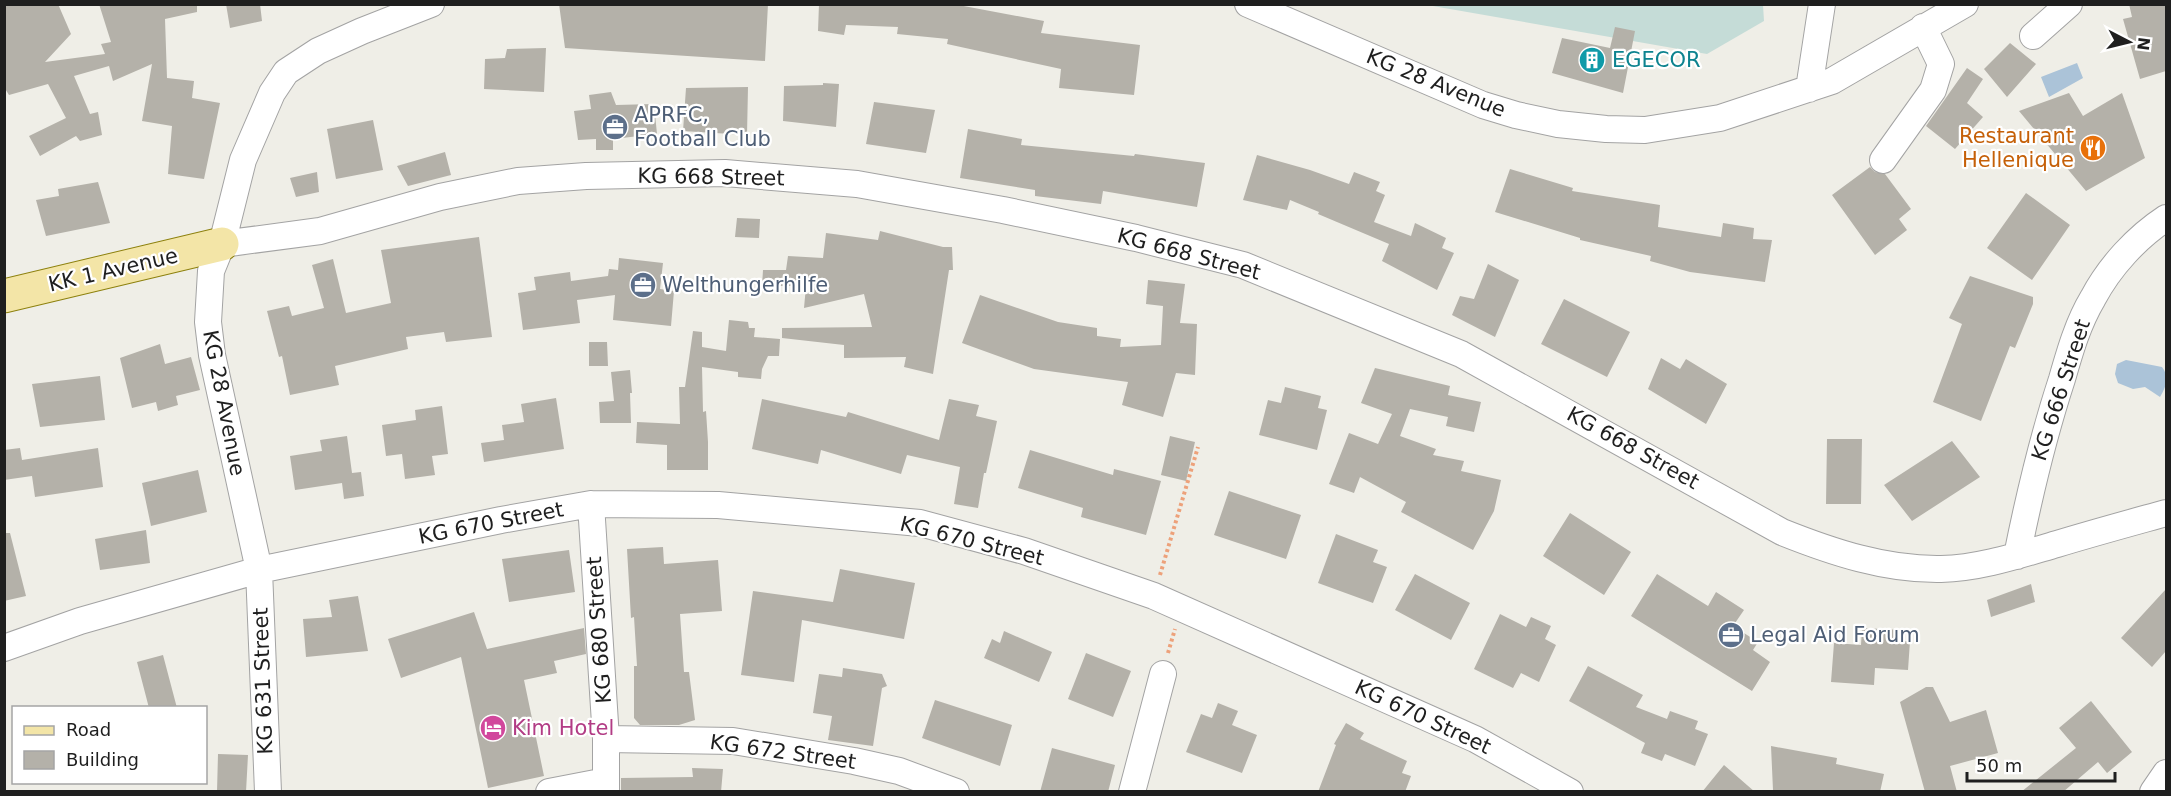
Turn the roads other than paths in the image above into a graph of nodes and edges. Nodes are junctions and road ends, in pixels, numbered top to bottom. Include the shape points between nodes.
1 (431, 4) edge
2 (1248, 4) edge
3 (1822, 4) edge
4 (1965, 4) edge
5 (2069, 4) edge
6 (1923, 27) junction
7 (2033, 36) dead end
8 (1809, 89) junction
9 (1883, 160) dead end
10 (2166, 218) edge
11 (222, 244) junction
12 (4, 296) edge
13 (591, 504) junction
14 (2166, 513) edge
15 (2017, 556) junction
16 (259, 570) junction
17 (4, 648) edge
18 (1162, 674) road end
19 (606, 739) junction
20 (2166, 773) edge
21 (606, 786) edge
22 (268, 792) edge
23 (549, 792) edge
24 (956, 792) edge
25 (1132, 792) edge
26 (1570, 792) edge
27 (2153, 792) edge

1 - 11 street, KG 28 Avenue via 318,51 286,72 272,93 243,160
2 - 8 street, KG 28 Avenue via 1482,105 1558,124 1645,130 1720,118
3 - 8 street
4 - 6 street, KG 28 Avenue
5 - 7 street
6 - 8 street, KG 28 Avenue via 1832,81
6 - 9 street via 1941,64 1933,90
10 - 15 street, KG 666 Street via 2135,242 2112,269 2093,297 2075,337 2047,425
11 - 12 main road, KK 1 Avenue
11 - 15 street, KG 668 Street via 321,231 440,197 518,181 725,173 868,186 1004,210 1243,265 1461,354 1782,532 1824,548 1863,559 1940,569
11 - 16 street, KG 28 Avenue via 211,271 208,322
13 - 16 street, KG 670 Street
13 - 19 street, KG 680 Street
13 - 26 street, KG 670 Street via 718,505 920,523 1023,551 1154,596 1475,740
14 - 15 street, KG 668 Street
16 - 17 street via 80,621
16 - 22 street, KG 631 Street
18 - 25 street
19 - 21 street, KG 680 Street
19 - 24 street, KG 672 Street via 733,741 888,769
20 - 27 street
21 - 23 street

